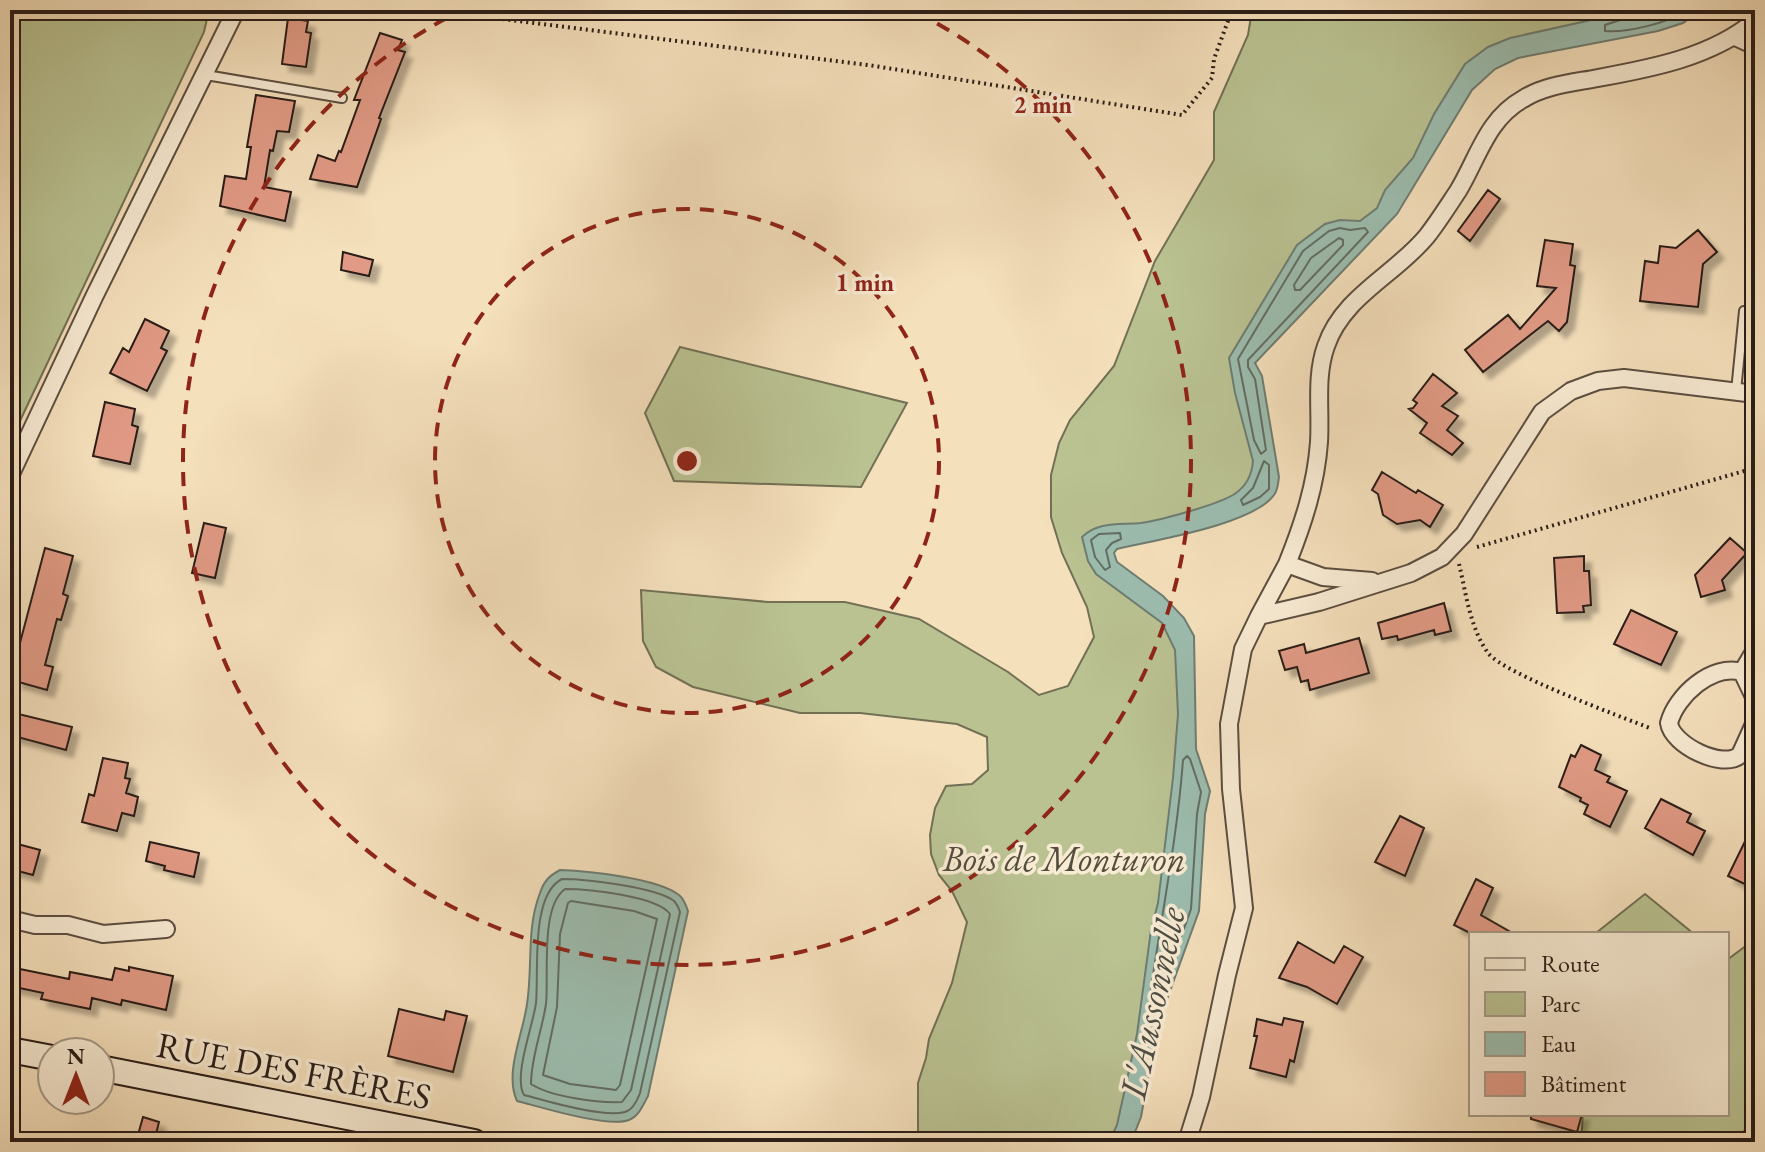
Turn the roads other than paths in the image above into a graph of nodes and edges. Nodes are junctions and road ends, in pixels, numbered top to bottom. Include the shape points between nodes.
1 (232, 13) edge
2 (1755, 21) edge
3 (1733, 36) junction
4 (1755, 46) edge
5 (206, 75) junction
6 (342, 98) dead end
7 (1744, 311) dead end
8 (1736, 391) junction
9 (1755, 394) edge
10 (10, 476) edge
11 (1287, 564) junction
12 (1381, 582) junction
13 (1259, 616) junction
14 (1755, 650) edge
15 (1742, 672) junction
16 (1755, 699) edge
17 (1755, 722) edge
18 (10, 919) edge
19 (166, 929) dead end
20 (10, 1050) edge
21 (36, 1055) edge
22 (116, 1071) edge
23 (412, 1136) edge
24 (474, 1142) edge
25 (1187, 1142) edge

1 - 5 street
2 - 3 street
3 - 4 street
3 - 11 street via 1677,61 1544,89 1496,120 1425,238 1359,297 1326,343 1319,368 1319,443 1309,505
5 - 6 lane
5 - 10 street
7 - 8 lane
8 - 9 street
8 - 12 street via 1624,378 1571,391 1542,412 1454,546 1427,566
11 - 12 street via 1323,577
11 - 13 street
12 - 13 street
13 - 25 street via 1243,649 1229,724 1244,908
14 - 15 street
15 - 16 street
15 - 17 street via 1716,671 1700,683 1674,711 1670,730 1681,741 1726,762 1740,755
18 - 19 street via 103,934
20 - 21 main road
22 - 23 main road, RUE DES FRÈRES
23 - 24 main road, RUE DES FRÈRES

